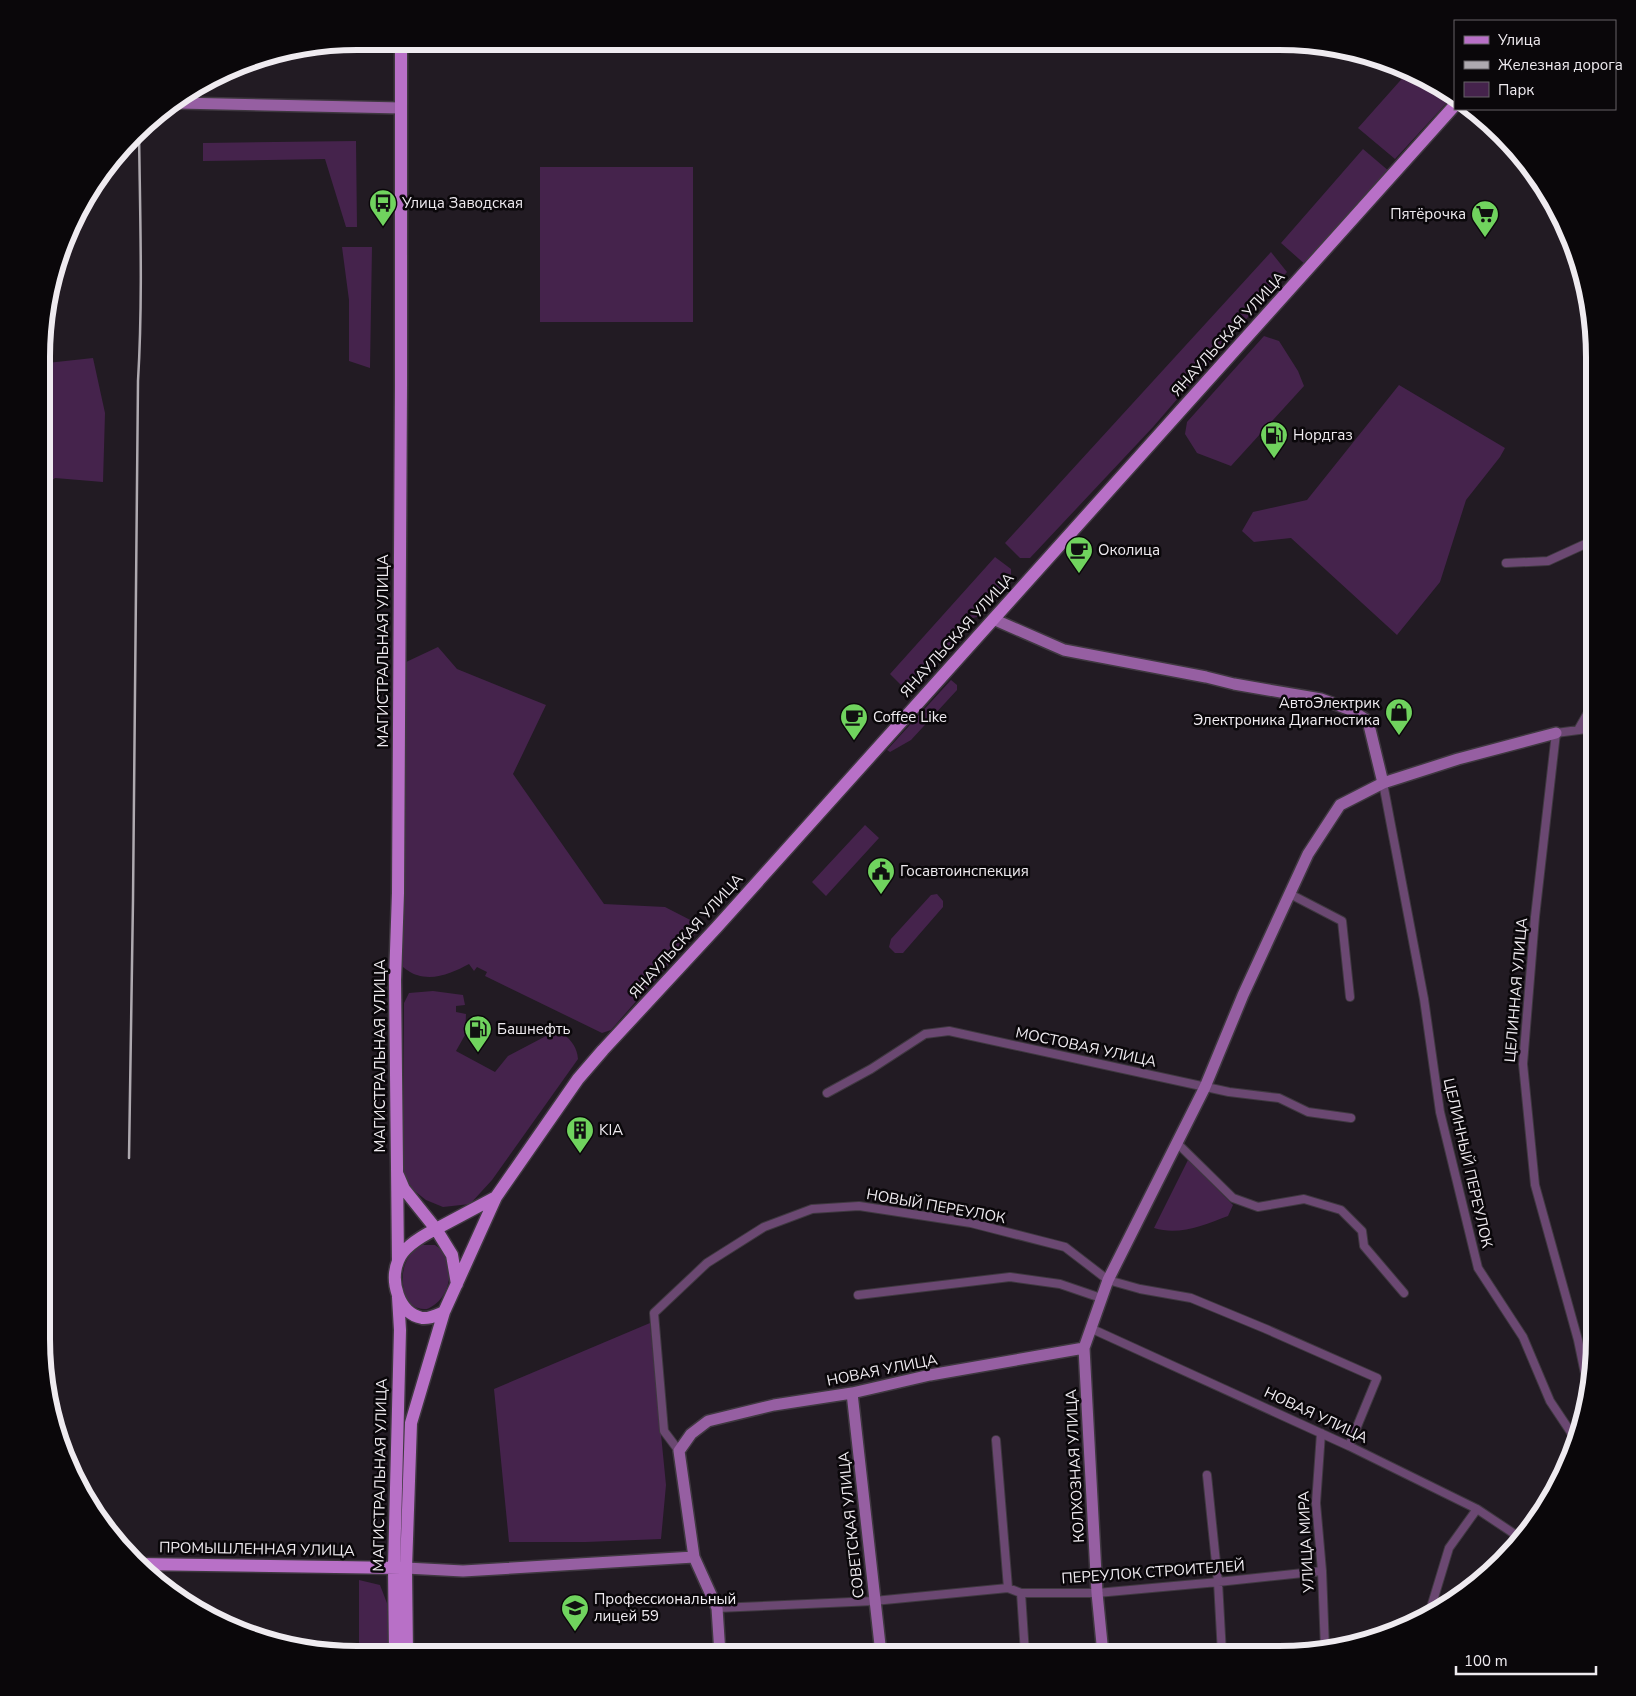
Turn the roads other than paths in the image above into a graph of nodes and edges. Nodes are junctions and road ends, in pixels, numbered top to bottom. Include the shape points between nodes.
1 (401, 50) edge
2 (185, 103) edge
3 (1454, 106) edge
4 (401, 108) junction
5 (1586, 544) edge
6 (1506, 563) dead end
7 (993, 619) junction
8 (1586, 716) edge
9 (1586, 729) edge
10 (1578, 730) junction
11 (1556, 733) junction
12 (1383, 783) junction
13 (1290, 894) junction
14 (1350, 997) dead end
15 (1205, 1087) junction
16 (827, 1093) dead end
17 (1352, 1118) dead end
18 (1176, 1142) junction
19 (397, 1172) junction
20 (496, 1197) junction
21 (436, 1229) junction
22 (398, 1260) junction
23 (1108, 1280) junction
24 (457, 1284) junction
25 (1404, 1293) dead end
26 (858, 1295) dead end
27 (398, 1297) junction
28 (1101, 1298) junction
29 (444, 1312) junction
30 (1090, 1328) junction
31 (1084, 1348) junction
32 (1584, 1371) edge
33 (852, 1393) junction
34 (1321, 1433) junction
35 (1571, 1433) edge
36 (996, 1440) dead end
37 (1349, 1446) junction
38 (679, 1451) junction
39 (1207, 1475) dead end
40 (1477, 1509) junction
41 (1515, 1535) edge
42 (694, 1557) junction
43 (149, 1564) edge
44 (400, 1568) junction
45 (1322, 1571) junction
46 (1218, 1582) junction
47 (1008, 1588) junction
48 (1021, 1593) junction
49 (1097, 1593) junction
50 (874, 1601) junction
51 (1432, 1605) edge
52 (717, 1608) junction
53 (1325, 1642) edge
54 (395, 1646) edge
55 (406, 1646) edge
56 (719, 1646) edge
57 (880, 1646) edge
58 (1024, 1646) edge
59 (1102, 1646) edge
60 (1222, 1646) edge

1 - 4 main road, МАГИСТРАЛЬНАЯ УЛИЦА
2 - 4 street
3 - 7 main road, ЯНАУЛЬСКАЯ УЛИЦА
4 - 19 main road, МАГИСТРАЛЬНАЯ УЛИЦА via 395,980
5 - 6 street via 1548,561
7 - 12 street via 1064,650 1322,699 1351,710 1368,720
7 - 20 main road, ЯНАУЛЬСКАЯ УЛИЦА via 578,1079
8 - 10 street
9 - 10 street
10 - 11 street
11 - 12 street, КОЛХОЗНАЯ УЛИЦА
11 - 32 street, ЦЕЛИННАЯ УЛИЦА via 1535,917 1523,1064 1535,1185
12 - 13 street, КОЛХОЗНАЯ УЛИЦА via 1340,805 1308,854
12 - 35 street, ЦЕЛИННЫЙ ПЕРЕУЛОК via 1424,999 1440,1112 1478,1268 1523,1337 1550,1401
13 - 14 street via 1342,921
13 - 15 street, КОЛХОЗНАЯ УЛИЦА
15 - 16 street, МОСТОВАЯ УЛИЦА via 949,1031 925,1034
15 - 17 street, МОСТОВАЯ УЛИЦА via 1279,1098 1308,1112
15 - 18 street, КОЛХОЗНАЯ УЛИЦА
18 - 23 street, КОЛХОЗНАЯ УЛИЦА
18 - 25 street via 1233,1198 1258,1206 1304,1199 1341,1210 1362,1231 1364,1246
19 - 21 main road via 404,1189
19 - 22 main road, МАГИСТРАЛЬНАЯ УЛИЦА
20 - 21 main road
20 - 24 main road, МАГИСТРАЛЬНАЯ УЛИЦА
21 - 22 main road via 416,1240
21 - 24 main road via 452,1255
22 - 27 main road, МАГИСТРАЛЬНАЯ УЛИЦА
23 - 28 street, КОЛХОЗНАЯ УЛИЦА
23 - 37 street, НОВЫЙ ПЕРЕУЛОК via 1191,1298 1377,1378
23 - 38 street, НОВЫЙ ПЕРЕУЛОК via 1065,1247 952,1220 859,1206 812,1209 764,1227 707,1263 654,1313 664,1431
24 - 29 main road, МАГИСТРАЛЬНАЯ УЛИЦА
26 - 28 street via 1010,1277 1060,1284
27 - 29 main road via 406,1309 422,1318
27 - 44 main road, МАГИСТРАЛЬНАЯ УЛИЦА
28 - 30 street, КОЛХОЗНАЯ УЛИЦА
29 - 44 main road, МАГИСТРАЛЬНАЯ УЛИЦА via 410,1423
30 - 31 street, КОЛХОЗНАЯ УЛИЦА
30 - 34 street, НОВАЯ УЛИЦА
31 - 33 street, НОВАЯ УЛИЦА via 930,1375
31 - 49 street, КОЛХОЗНАЯ УЛИЦА
33 - 38 street, НОВАЯ УЛИЦА via 774,1405 708,1421 691,1434
33 - 50 street, СОВЕТСКАЯ УЛИЦА
34 - 37 street, НОВАЯ УЛИЦА
34 - 45 street, УЛИЦА МИРА via 1316,1503
36 - 47 street
37 - 40 street, НОВАЯ УЛИЦА
38 - 42 street
39 - 46 street
40 - 41 street, НОВАЯ УЛИЦА
40 - 51 street via 1449,1548
42 - 44 street via 463,1571
42 - 52 street
43 - 44 main road, ПРОМЫШЛЕННАЯ УЛИЦА
44 - 54 main road, МАГИСТРАЛЬНАЯ УЛИЦА
44 - 55 main road, МАГИСТРАЛЬНАЯ УЛИЦА
45 - 46 street, ПЕРЕУЛОК СТРОИТЕЛЕЙ
45 - 53 street, УЛИЦА МИРА
46 - 49 street, ПЕРЕУЛОК СТРОИТЕЛЕЙ
46 - 60 street
47 - 48 street, ПЕРЕУЛОК СТРОИТЕЛЕЙ
47 - 50 street, ПЕРЕУЛОК СТРОИТЕЛЕЙ
48 - 49 street, ПЕРЕУЛОК СТРОИТЕЛЕЙ
48 - 58 street
49 - 59 street, КОЛХОЗНАЯ УЛИЦА
50 - 52 street, ПЕРЕУЛОК СТРОИТЕЛЕЙ
50 - 57 street, СОВЕТСКАЯ УЛИЦА
52 - 56 street

